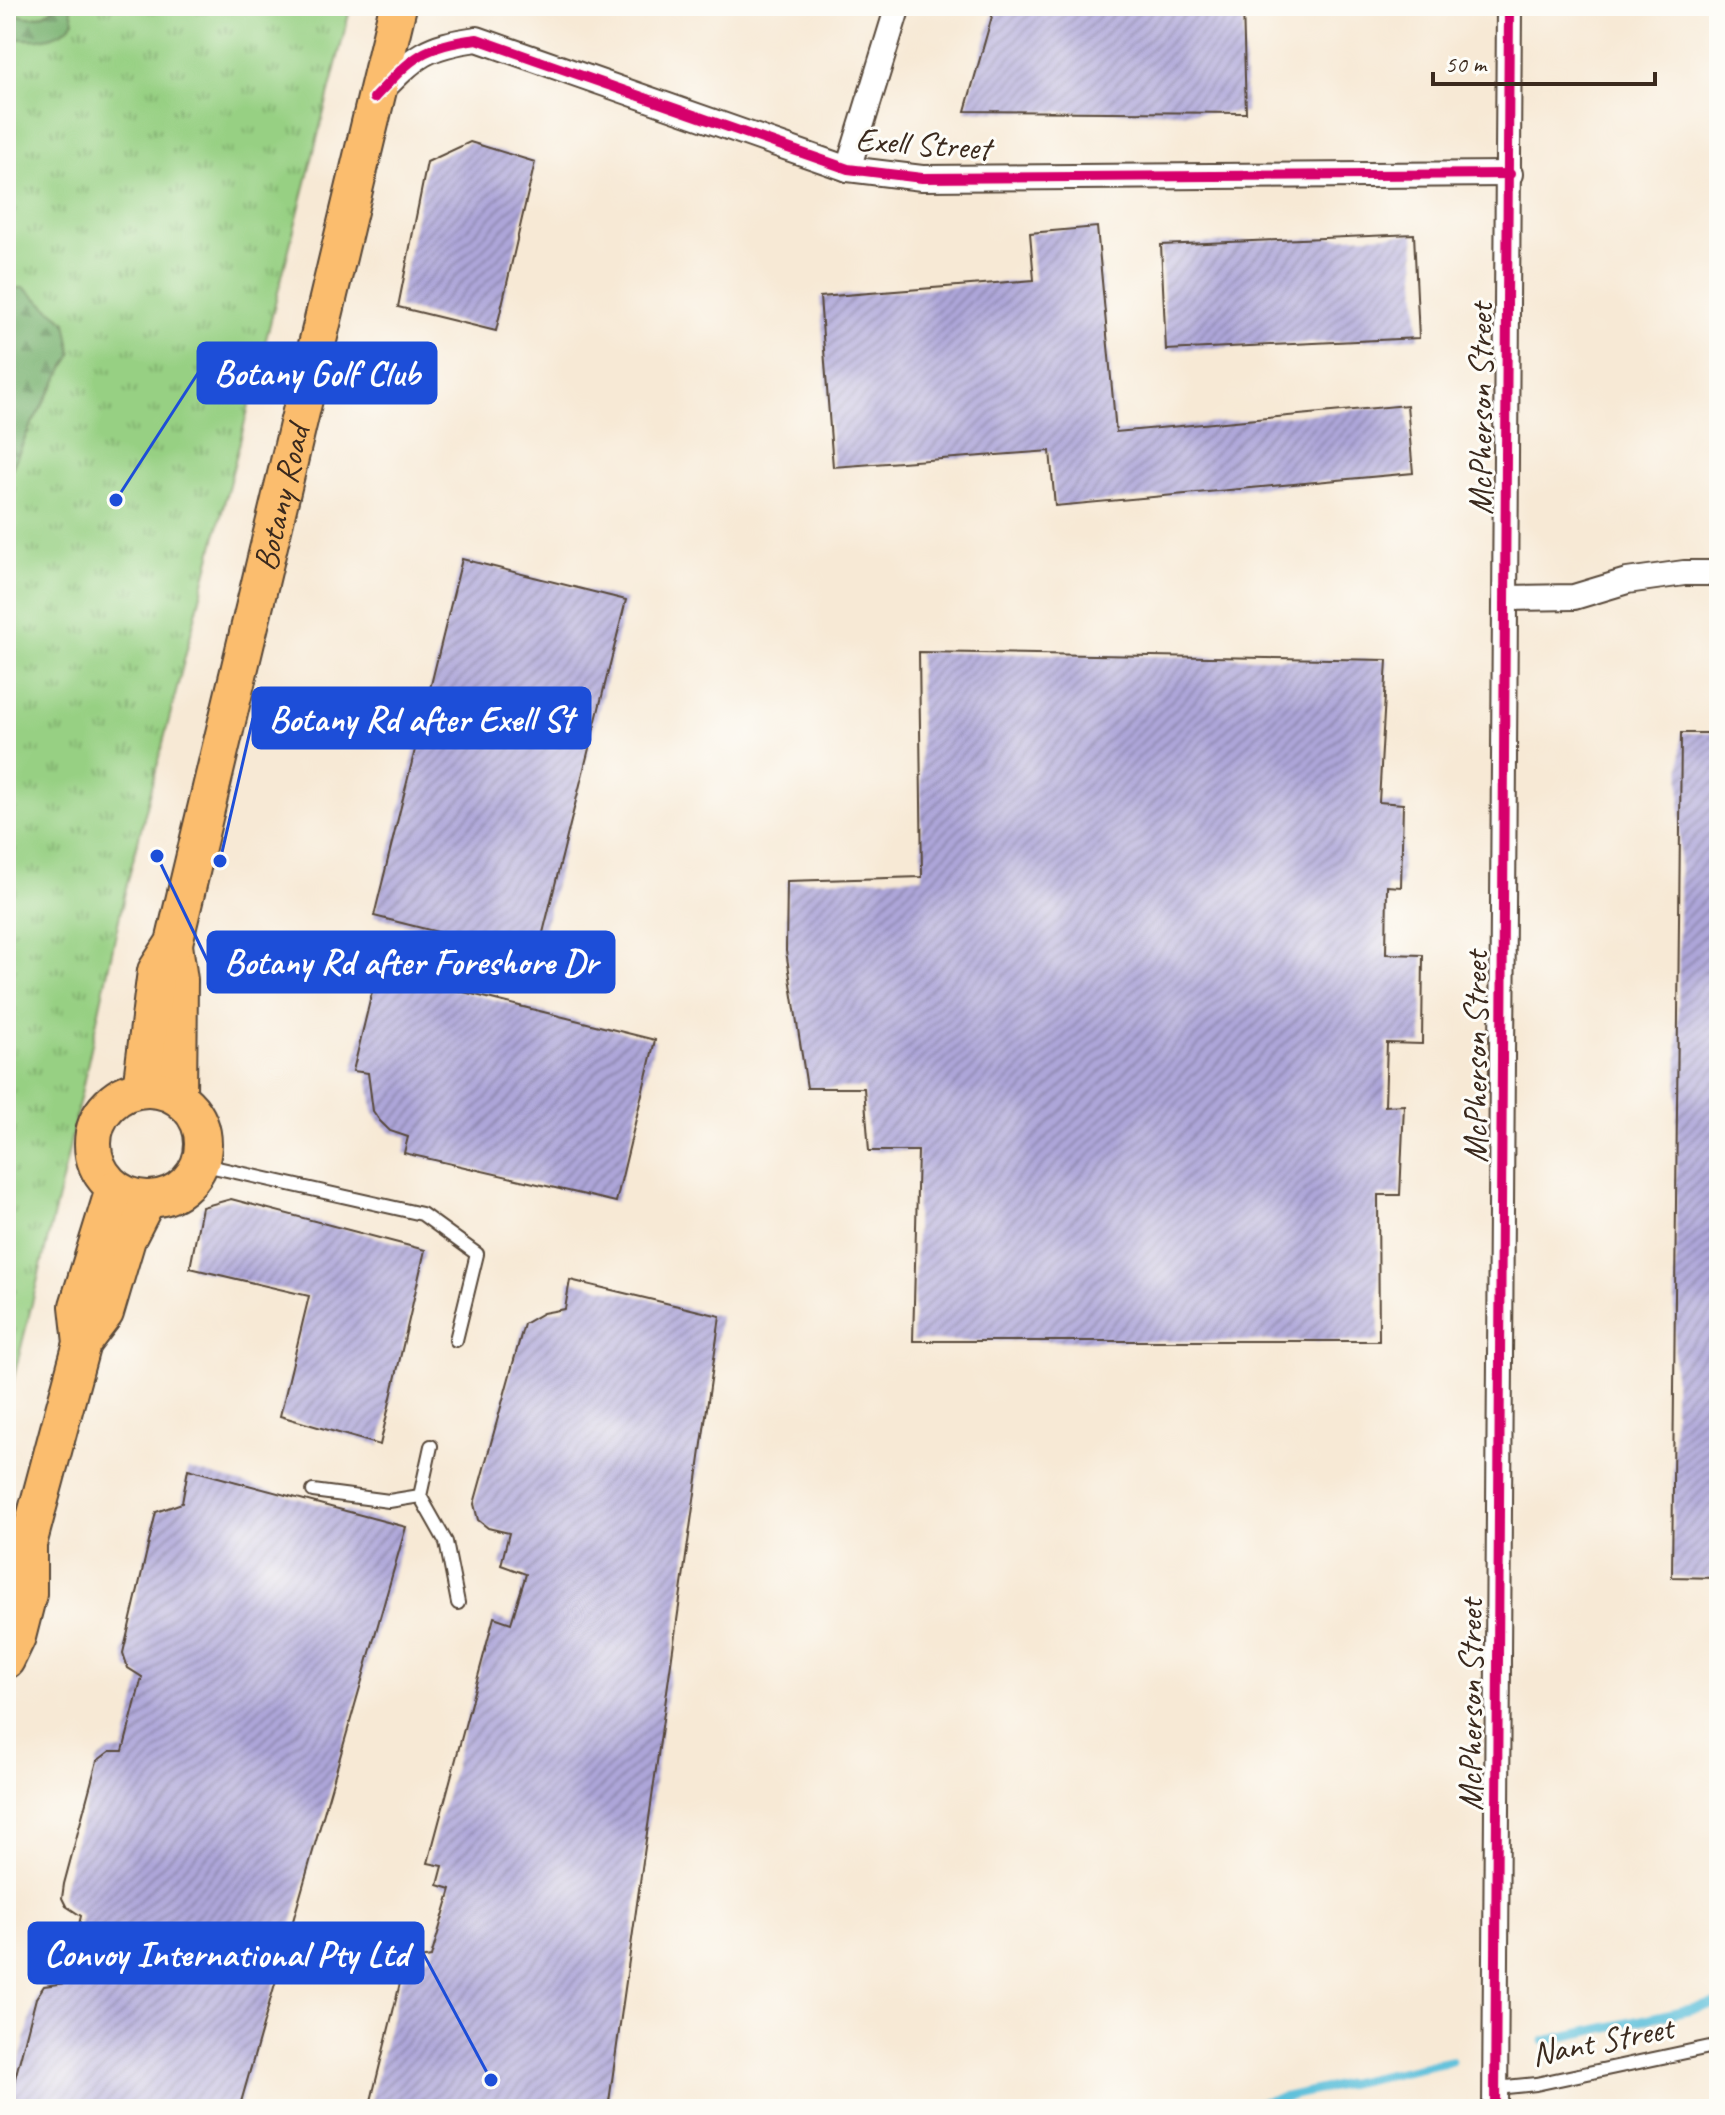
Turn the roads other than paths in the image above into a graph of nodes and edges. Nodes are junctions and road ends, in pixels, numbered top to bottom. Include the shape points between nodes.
1 (398, 6) edge
2 (898, 6) edge
3 (1509, 6) edge
4 (374, 98) junction
5 (848, 169) junction
6 (1510, 174) junction
7 (1719, 573) edge
8 (1507, 598) junction
9 (174, 943) junction
10 (141, 1089) junction
11 (178, 1097) junction
12 (200, 1164) junction
13 (130, 1194) junction
14 (456, 1340) dead end
15 (431, 1446) dead end
16 (313, 1491) dead end
17 (420, 1496) junction
18 (28, 1544) junction
19 (6, 1575) edge
20 (458, 1603) dead end
21 (6, 1660) edge
22 (1719, 2045) edge
23 (1496, 2098) edge

1 - 4 main road, Botany Road
2 - 5 street
3 - 6 street, McPherson Street
4 - 5 street, Exell Street via 406,65 439,44 477,39
4 - 9 main road, Botany Road
5 - 6 street, Exell Street via 922,178
6 - 8 street, McPherson Street
7 - 8 street via 1627,581 1574,597
8 - 23 street, McPherson Street
9 - 10 main road, Botany Road via 156,971
9 - 11 main road, Botany Road via 179,980
10 - 11 main road via 160,1089
10 - 13 main road via 108,1105 92,1139 102,1175
11 - 12 main road via 201,1127
12 - 13 main road via 179,1191
12 - 14 lane via 422,1214 477,1254
13 - 18 main road via 127,1239 105,1313 82,1343
15 - 17 lane
16 - 17 lane via 389,1501
17 - 20 lane via 446,1542
18 - 19 main road
18 - 21 main road via 28,1594
22 - 23 lane, Nant Street via 1536,2084

